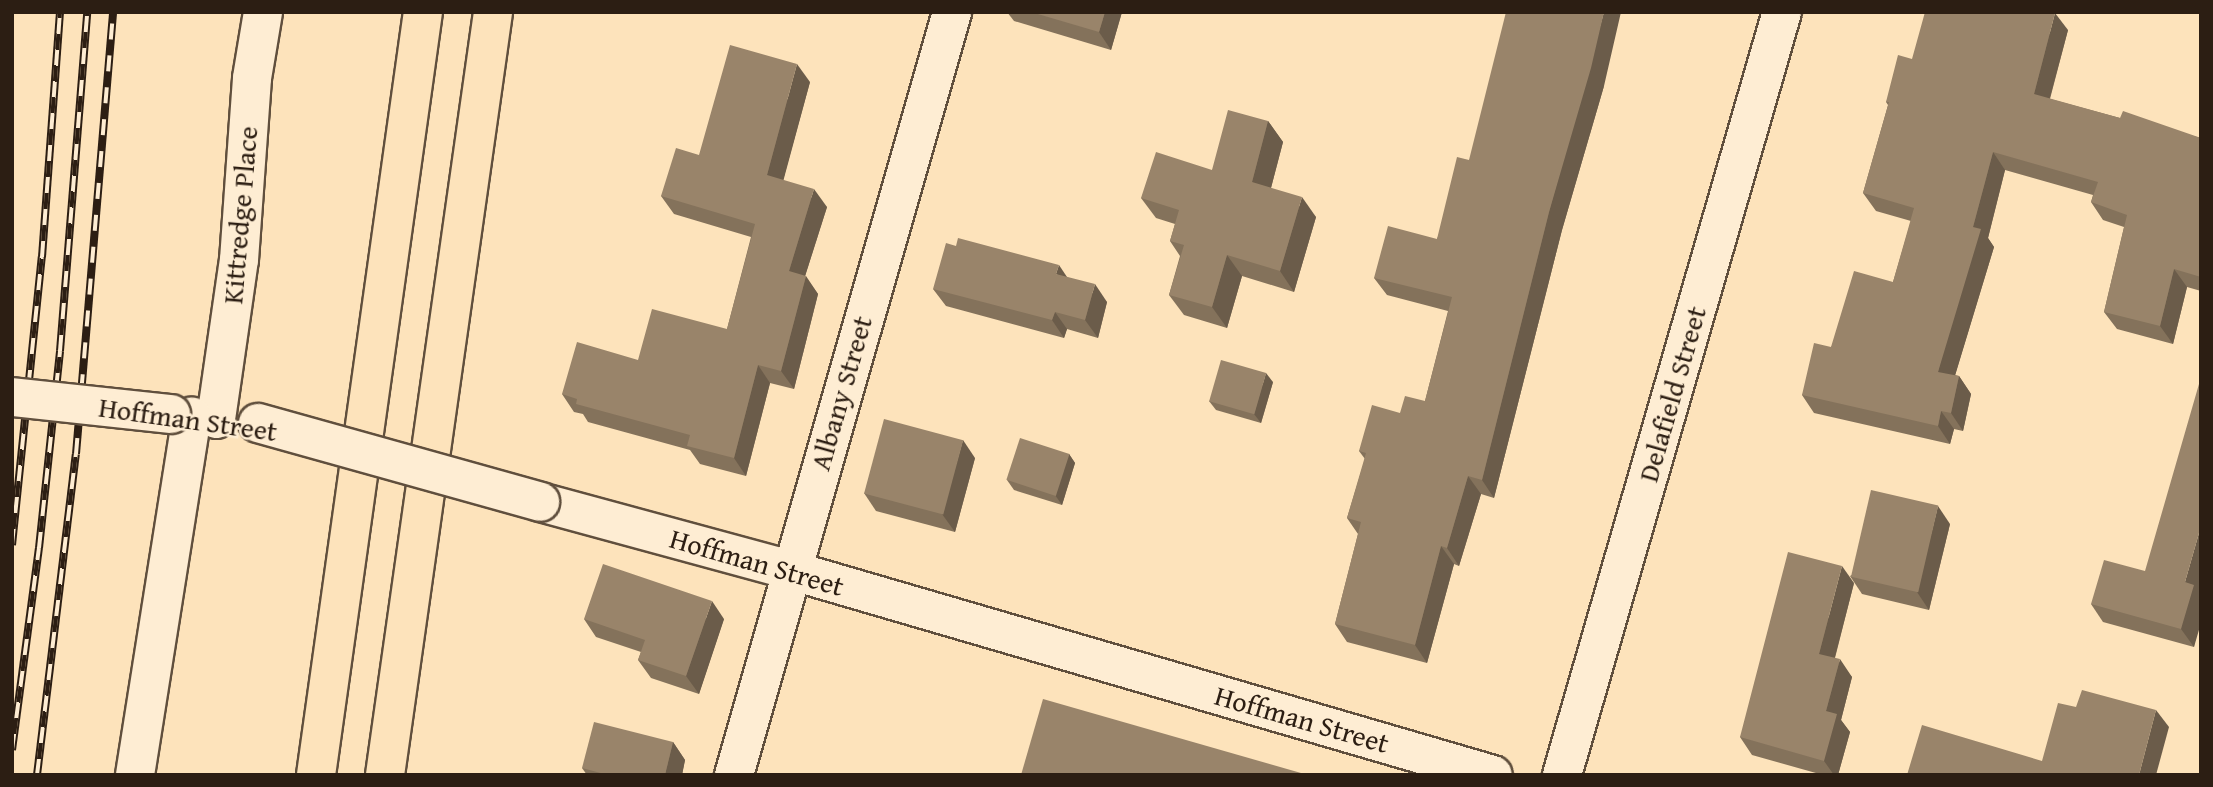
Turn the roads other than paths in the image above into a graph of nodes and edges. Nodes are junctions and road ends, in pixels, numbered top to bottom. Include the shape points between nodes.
1 (263, 12) edge
2 (423, 12) edge
3 (493, 12) edge
4 (952, 12) edge
5 (1782, 12) edge
6 (12, 397) edge
7 (193, 416) junction
8 (790, 570) junction
9 (135, 775) edge
10 (316, 775) edge
11 (385, 775) edge
12 (734, 775) edge
13 (1493, 775) edge
14 (1562, 775) edge

1 - 7 street, Kittredge Place via 252,78 239,260
2 - 10 highway
3 - 11 highway
4 - 8 street, Albany Street
5 - 14 street, Delafield Street
6 - 7 street, Hoffman Street, bridge
7 - 8 street, Hoffman Street, bridge via 258,423
7 - 9 street, Kittredge Place
8 - 12 street, Albany Street
8 - 13 street, Hoffman Street

